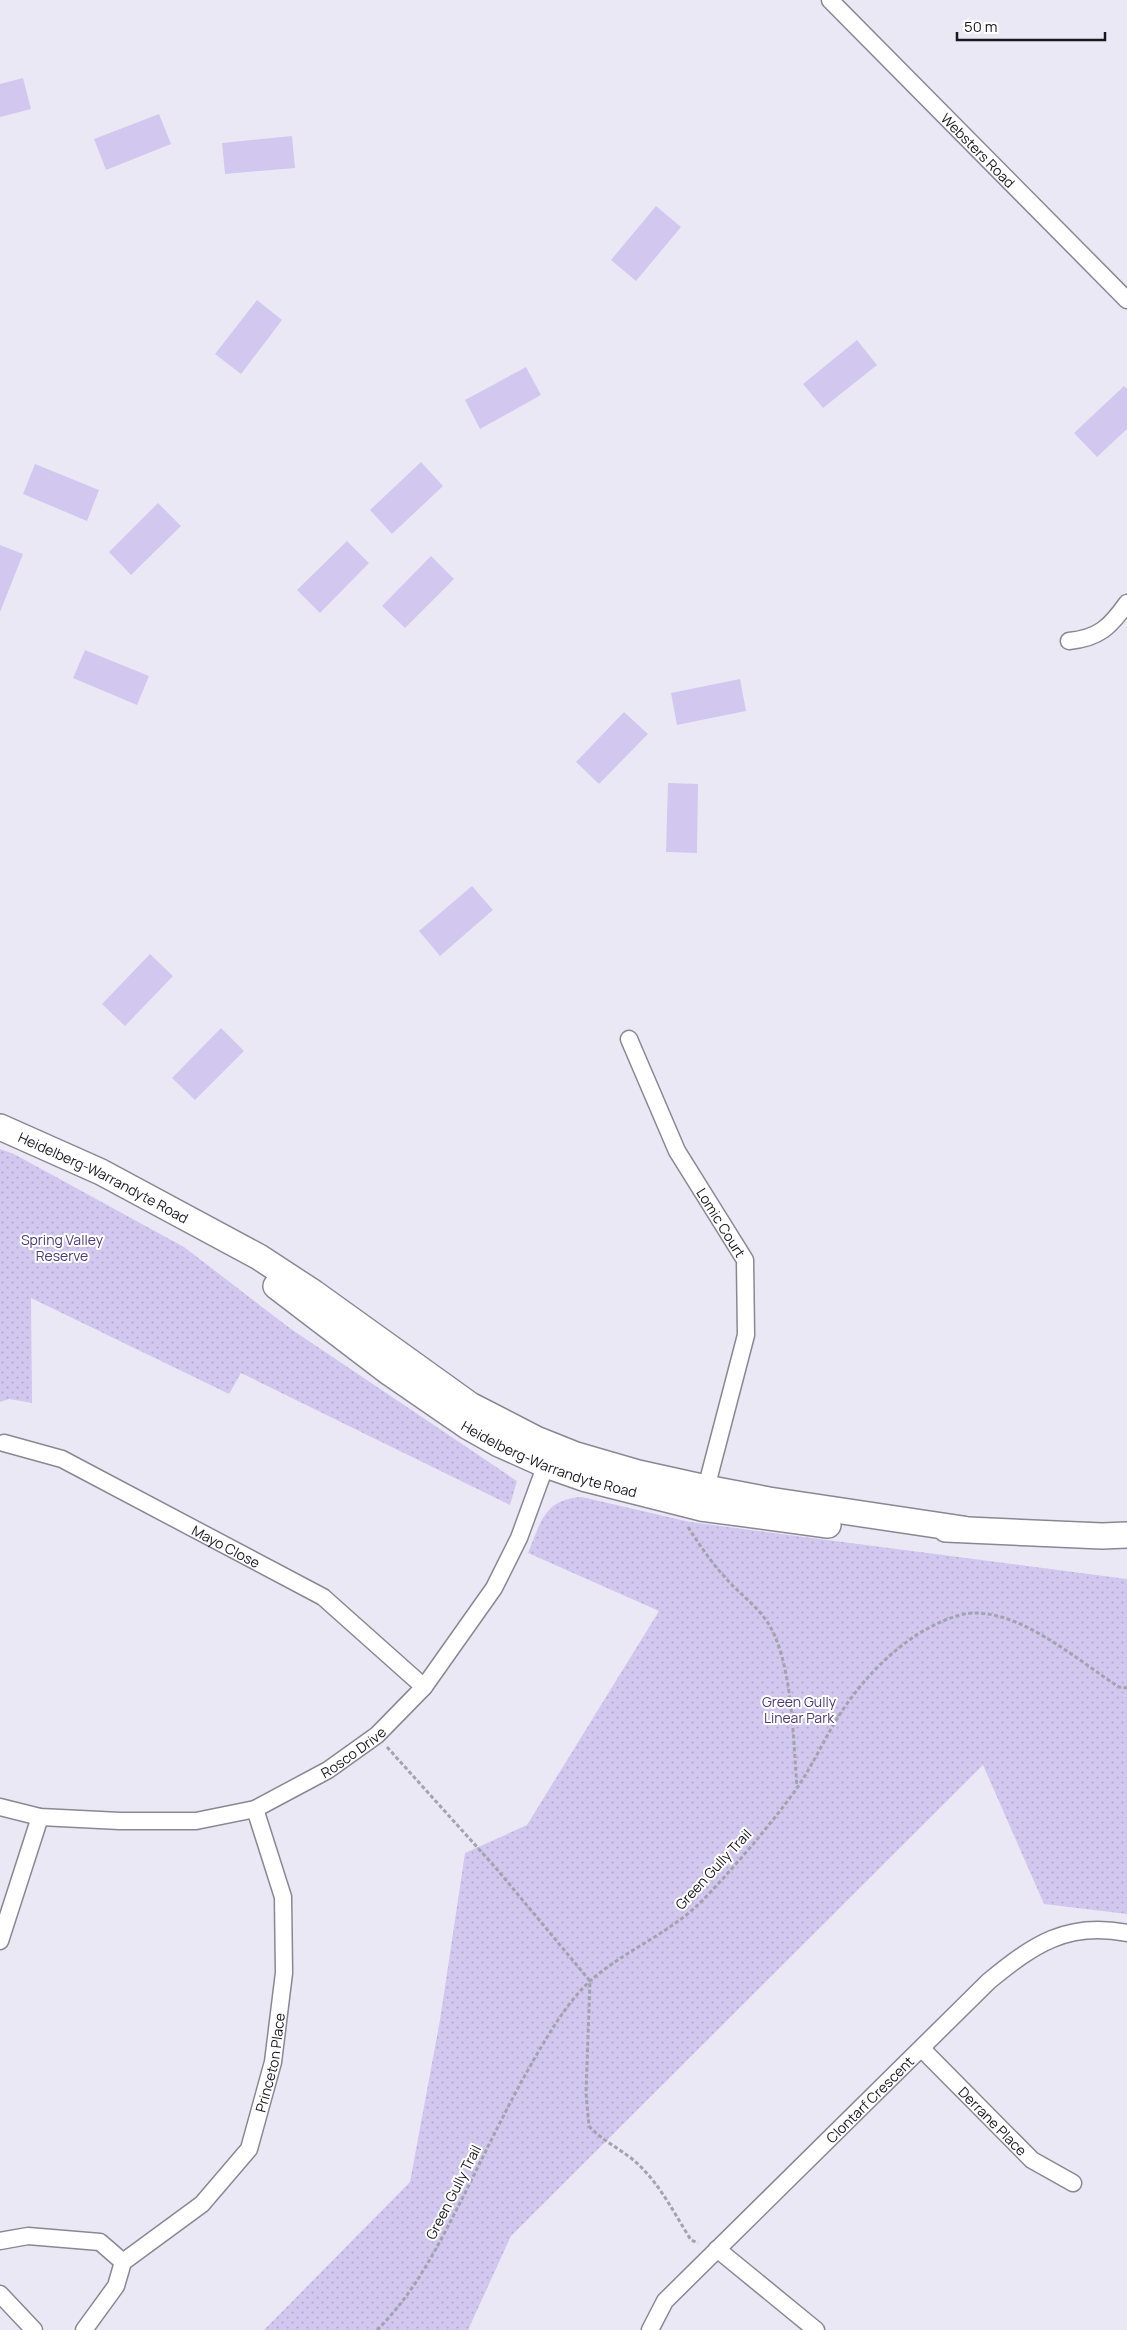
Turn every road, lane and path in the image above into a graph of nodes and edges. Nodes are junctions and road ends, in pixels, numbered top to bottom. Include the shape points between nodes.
1 (830, 0) edge
2 (1127, 300) edge
3 (1127, 603) edge
4 (1069, 642) dead end
5 (629, 1039) dead end
6 (2, 1128) edge
7 (4, 1443) dead end
8 (549, 1456) junction
9 (697, 1505) junction
10 (1127, 1535) edge
11 (1102, 1536) junction
12 (1127, 1541) edge
13 (424, 1688) junction
14 (1127, 1688) edge
15 (792, 1714) junction
16 (840, 1715) junction
17 (377, 1735) junction
18 (797, 1788) junction
19 (0, 1807) edge
20 (255, 1809) junction
21 (40, 1817) junction
22 (1127, 1933) edge
23 (0, 1941) edge
24 (590, 1981) junction
25 (922, 2049) junction
26 (1073, 2183) dead end
27 (0, 2241) edge
28 (717, 2249) junction
29 (123, 2262) junction
30 (0, 2294) edge
31 (34, 2330) edge
32 (84, 2330) edge
33 (377, 2330) edge
34 (650, 2330) edge
35 (816, 2330) edge

1 - 2 street, Websters Road
3 - 4 street via 1104,630 1084,640
5 - 9 street, Lomic Court via 677,1151 745,1260 746,1335
6 - 8 main road, Heidelberg-Warrandyte Road via 101,1172 201,1227 331,1329 434,1404 498,1444
7 - 13 street, Mayo Close via 62,1459 323,1597
8 - 9 main road, Heidelberg-Warrandyte Road via 586,1479
8 - 13 street, Rosco Drive via 519,1538 494,1588
9 - 11 main road, Heidelberg-Warrandyte Road via 815,1524 871,1529 962,1529
9 - 15 path via 719,1571 773,1630
10 - 11 main road, Heidelberg-Warrandyte Road
11 - 12 main road, Heidelberg-Warrandyte Road
13 - 17 street, Rosco Drive
14 - 16 path, Green Gully Trail via 1118,1687 1026,1627 992,1615 967,1614 935,1624 892,1652
15 - 16 path
15 - 18 path
16 - 18 path, Green Gully Trail
17 - 20 street, Rosco Drive via 328,1770
17 - 24 path via 495,1867
18 - 24 path, Green Gully Trail via 755,1841 696,1906 664,1933
19 - 21 street, Rosco Drive
20 - 21 street, Rosco Drive via 196,1821 120,1822
20 - 29 street, Princeton Place via 283,1897 284,1973 273,2062 249,2149 202,2204
21 - 23 street
22 - 25 street, Clontarf Crescent via 1107,1929 1078,1931 1044,1941 989,1981
24 - 28 path via 586,2093 589,2126 628,2156 655,2183 691,2240
24 - 33 path, Green Gully Trail via 547,2038 427,2265
25 - 26 street, Derrane Place via 1032,2160
25 - 28 street, Clontarf Crescent
27 - 29 street via 28,2236 100,2242
28 - 34 street, Clontarf Crescent via 665,2301
28 - 35 street
29 - 32 street via 116,2286
30 - 31 street

